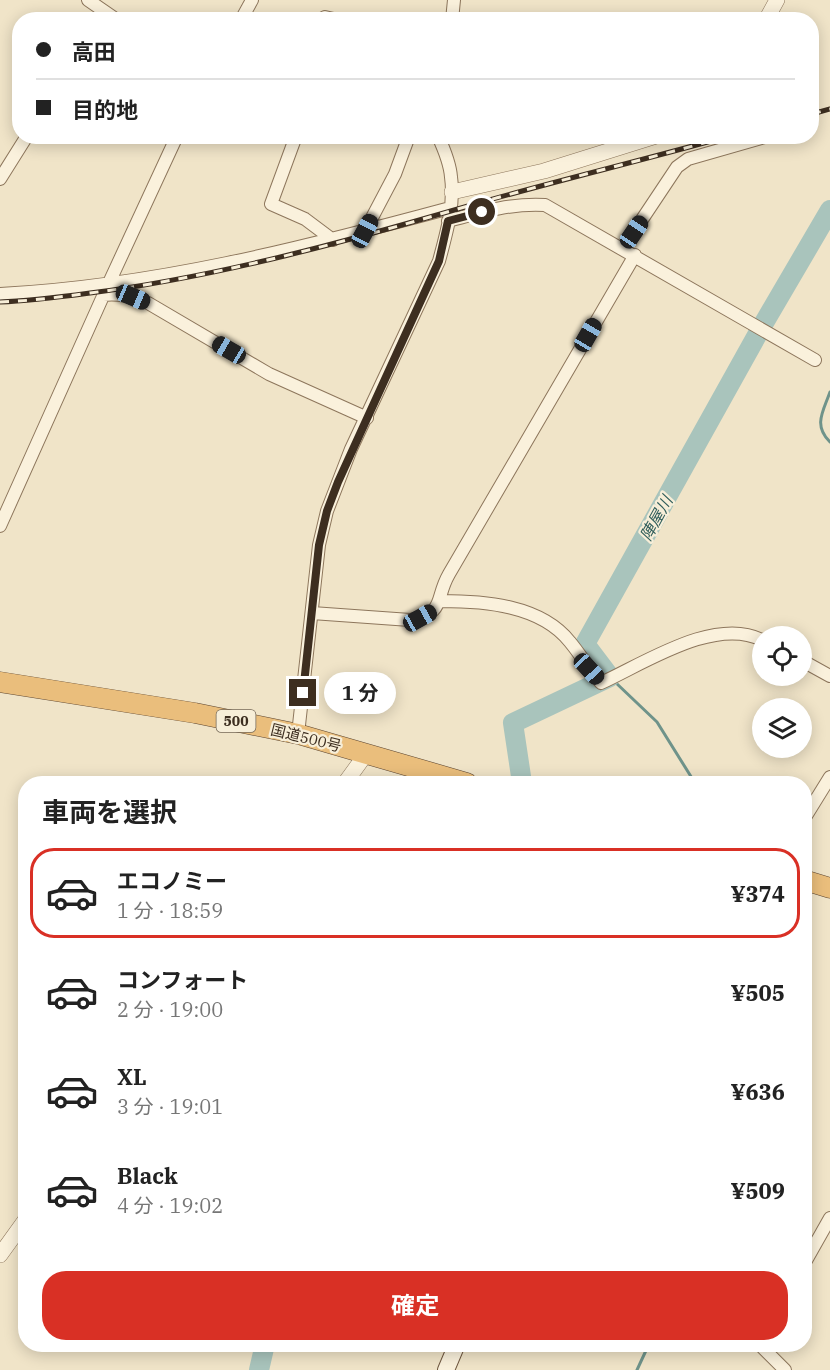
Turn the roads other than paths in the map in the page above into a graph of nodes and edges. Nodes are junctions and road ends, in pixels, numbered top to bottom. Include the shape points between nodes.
1 (88, 0) edge
2 (100, 12) edge
3 (22, 144) edge
4 (173, 144) edge
5 (293, 144) edge
6 (406, 144) edge
7 (441, 144) edge
8 (630, 144) edge
9 (740, 144) edge
10 (0, 179) edge
11 (452, 192) junction
12 (450, 208) junction
13 (448, 221) junction
14 (365, 231) junction
15 (333, 240) junction
16 (623, 248) junction
17 (635, 255) junction
18 (105, 290) junction
19 (0, 294) edge
20 (815, 360) dead end
21 (367, 418) junction
22 (0, 526) edge
23 (441, 601) junction
24 (312, 613) junction
25 (752, 637) edge
26 (812, 666) edge
27 (830, 676) edge
28 (0, 682) edge
29 (298, 734) junction
30 (366, 754) junction
31 (350, 776) edge
32 (443, 776) edge
33 (830, 777) edge
34 (812, 806) edge
35 (812, 882) edge
36 (830, 888) edge
37 (830, 1218) edge
38 (18, 1230) edge
39 (812, 1250) edge
40 (0, 1255) edge
41 (454, 1352) edge
42 (767, 1352) edge
43 (446, 1370) edge
44 (785, 1370) edge

1 - 2 street
3 - 10 street
4 - 18 street
5 - 15 street via 271,204 305,219
6 - 14 street
7 - 11 street via 452,176
8 - 11 street via 544,171
9 - 16 street via 682,162
11 - 12 street
12 - 13 street
12 - 14 street
13 - 16 street via 499,207 545,205
13 - 21 street via 439,261
14 - 15 street
15 - 18 street
16 - 17 street
17 - 20 street
17 - 23 street via 443,584
18 - 19 street
18 - 21 street via 148,303 269,374
18 - 22 street
21 - 24 street via 327,511
23 - 24 street via 420,618 410,620
23 - 25 street via 478,602 549,622 570,640 601,682 714,634 737,632
24 - 29 street
26 - 27 street
28 - 29 highway, 国道500号 / 500
29 - 30 highway, 国道500号 / 500
30 - 31 street
30 - 32 highway, 国道500号 / 500
33 - 34 street
35 - 36 highway
37 - 39 street
38 - 40 street
41 - 43 main road
42 - 44 street

